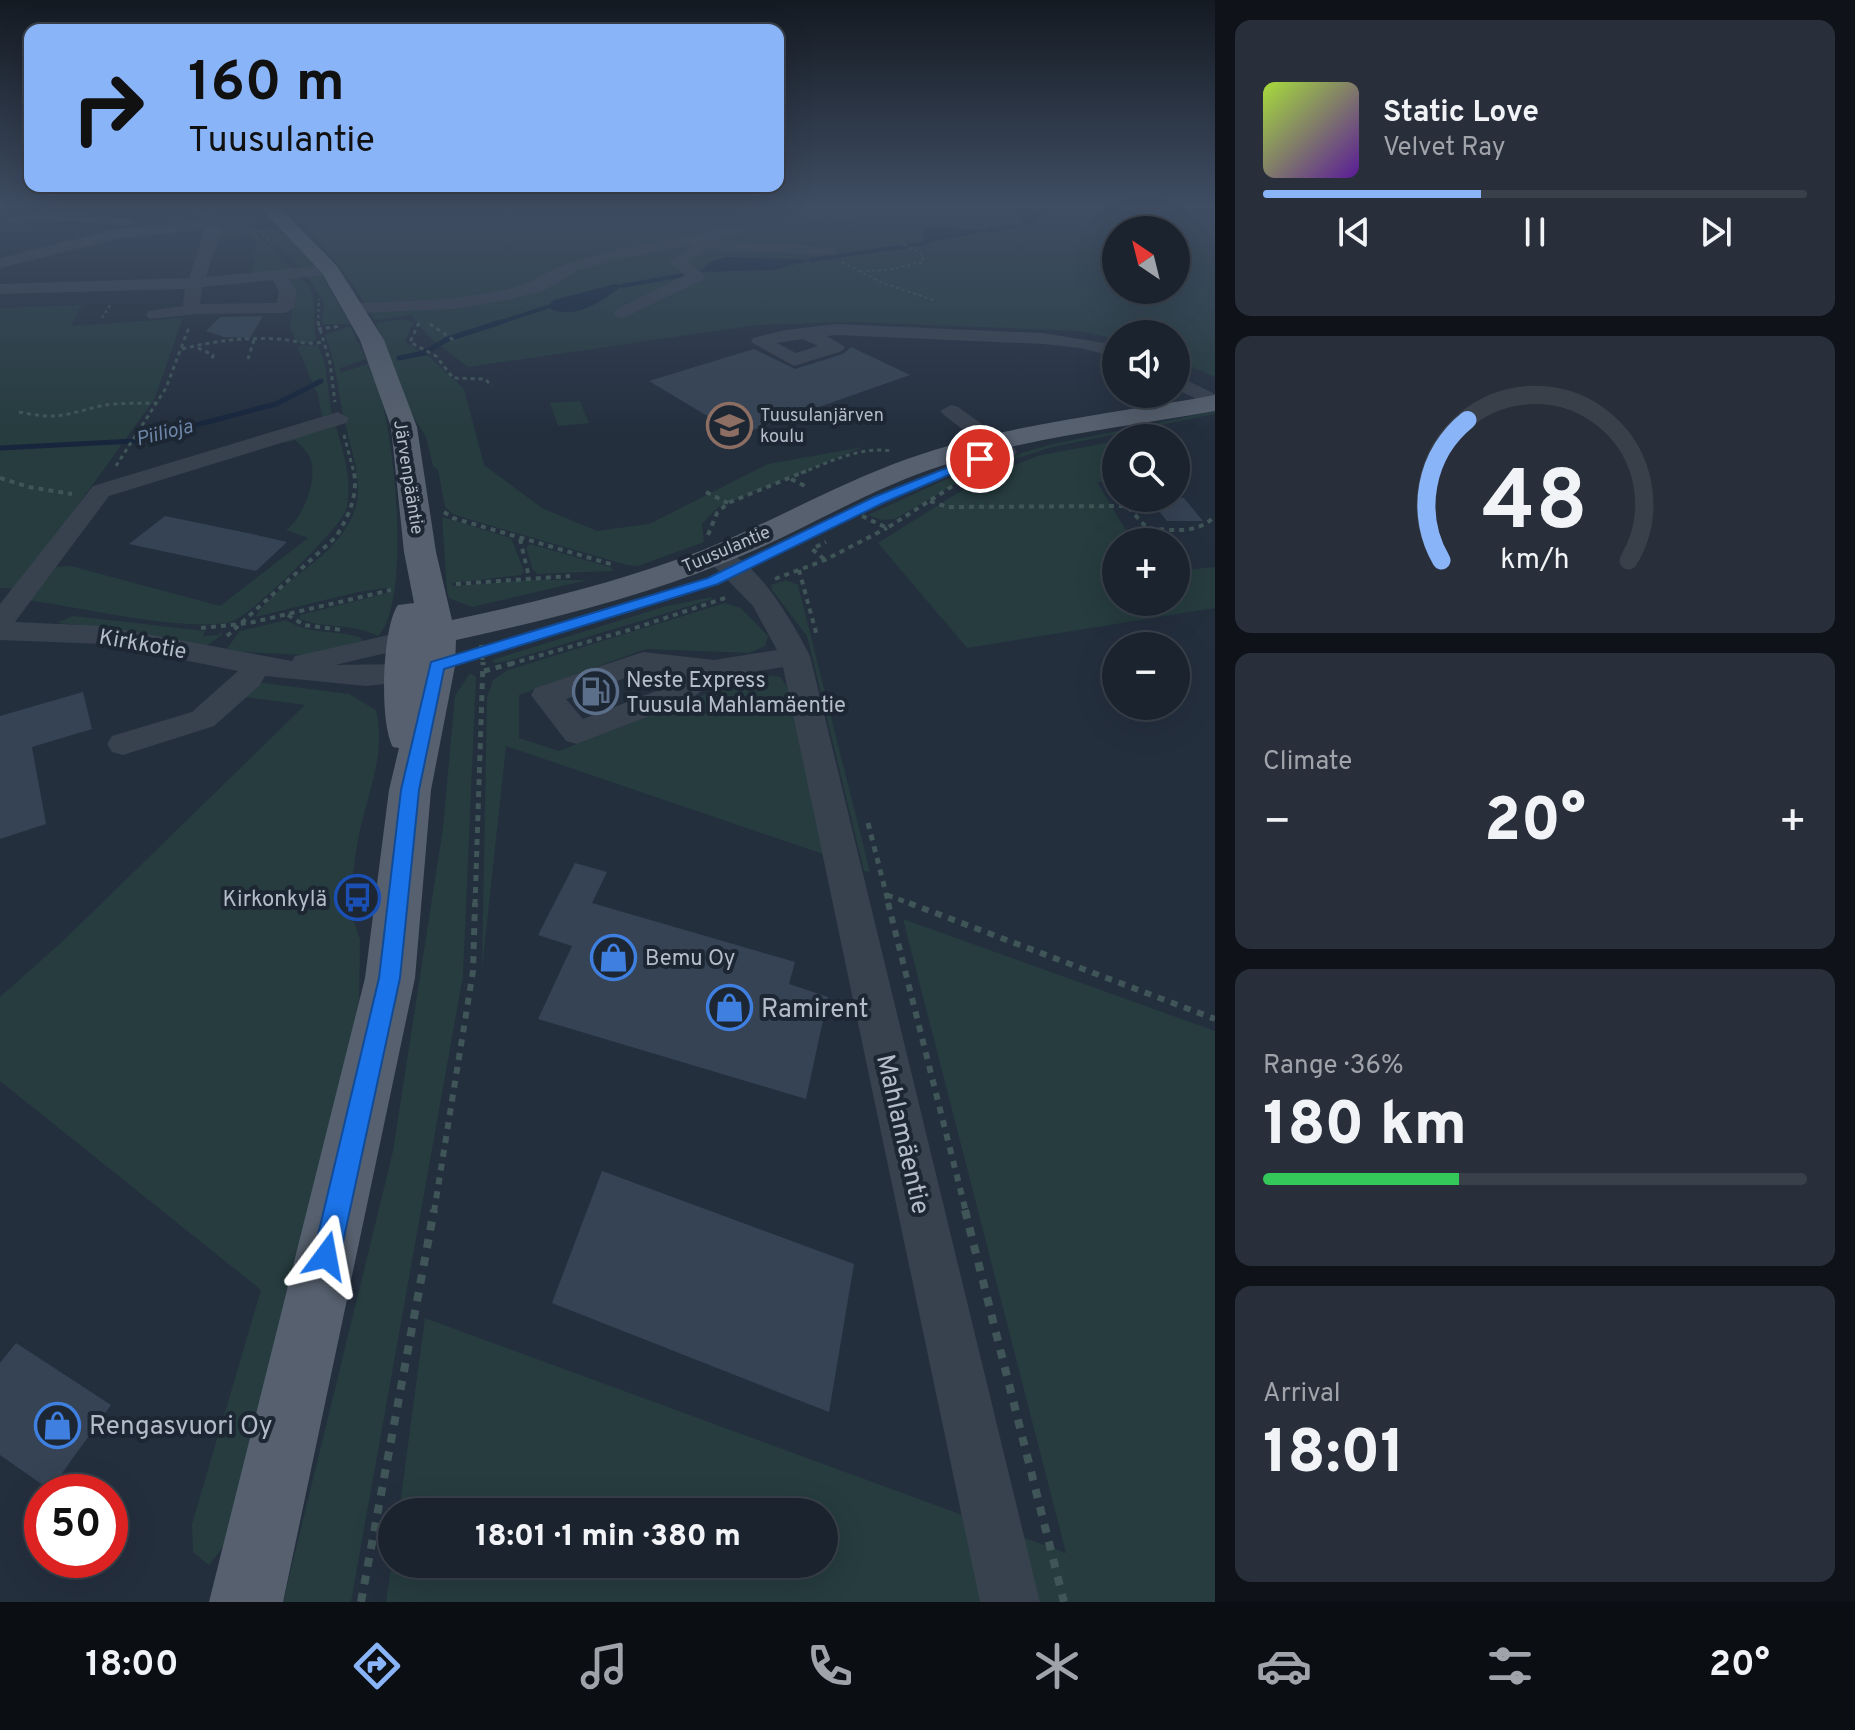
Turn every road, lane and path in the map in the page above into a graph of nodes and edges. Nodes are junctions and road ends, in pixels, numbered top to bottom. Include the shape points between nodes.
1 (33, 280) edge
2 (222, 280) edge
3 (281, 280) edge
4 (336, 280) edge
5 (547, 280) edge
6 (680, 280) edge
7 (879, 280) edge
8 (197, 281) junction
9 (6, 289) edge
10 (115, 298) dead end
11 (933, 300) dead end
12 (355, 308) junction
13 (191, 309) junction
14 (623, 313) dead end
15 (155, 315) dead end
16 (102, 318) dead end
17 (318, 329) dead end
18 (805, 333) dead end
19 (449, 338) dead end
20 (254, 340) junction
21 (455, 341) dead end
22 (322, 342) junction
23 (410, 342) dead end
24 (197, 347) junction
25 (1102, 347) edge
26 (182, 349) junction
27 (248, 359) dead end
28 (212, 361) dead end
29 (492, 386) dead end
30 (1190, 389) edge
31 (1215, 402) edge
32 (157, 403) junction
33 (951, 411) dead end
34 (19, 412) dead end
35 (338, 418) junction
36 (128, 446) dead end
37 (895, 451) dead end
38 (999, 455) junction
39 (0, 478) edge
40 (791, 479) junction
41 (101, 491) junction
42 (706, 492) dead end
43 (817, 492) dead end
44 (930, 501) junction
45 (728, 503) junction
46 (441, 508) dead end
47 (862, 516) dead end
48 (1215, 516) edge
49 (887, 528) junction
50 (520, 538) junction
51 (826, 542) dead end
52 (825, 560) junction
53 (624, 568) dead end
54 (799, 570) junction
55 (723, 571) junction
56 (529, 577) dead end
57 (391, 590) dead end
58 (0, 623) edge
59 (0, 631) edge
60 (798, 641) junction
61 (481, 649) junction
62 (421, 653) junction
63 (271, 666) junction
64 (714, 669) dead end
65 (123, 744) dead end
66 (867, 821) dead end
67 (868, 889) junction
68 (1215, 1019) edge
69 (246, 1602) edge
70 (361, 1602) edge
71 (1010, 1602) edge
72 (1064, 1602) edge

1 - 9 street
2 - 8 street
3 - 13 street via 288,291 285,308
4 - 12 main road, Järvenpääntie
5 - 12 street via 507,295 452,304
6 - 14 street
7 - 11 path
8 - 9 street
8 - 13 street
10 - 16 path
12 - 62 main road, Järvenpääntie via 404,427 420,552
13 - 15 street
13 - 26 path
17 - 22 path
18 - 25 street via 1045,339
19 - 21 path
20 - 22 path
20 - 24 path via 222,339
20 - 27 path
22 - 35 path
23 - 29 path via 436,356 453,378 485,379
24 - 26 path
24 - 28 path via 213,355
26 - 32 path
30 - 31 street
31 - 38 main road, Tuusulantie via 1132,418
32 - 34 path via 102,405 69,416
32 - 36 path
33 - 38 street
35 - 41 street
35 - 57 path via 354,475 350,513 320,551 233,628
37 - 40 path via 847,455
38 - 44 path
38 - 55 main road, Tuusulantie via 879,500
39 - 41 path via 71,494
40 - 43 path
40 - 45 path
41 - 58 street
42 - 45 path
44 - 48 path via 947,507 1127,506 1147,528 1175,530 1197,528
44 - 49 path
45 - 55 path via 707,534
46 - 50 path via 453,518
47 - 49 path
49 - 52 path
50 - 53 path
50 - 56 path
51 - 52 path via 812,549
52 - 54 path
54 - 55 path
54 - 60 path
55 - 60 street
55 - 61 main road, Tuusulantie
55 - 61 path via 629,630
59 - 63 street, Kirkkotie via 104,635
60 - 64 street
60 - 67 street, Mahlamäentie
61 - 62 main road, Tuusulantie
61 - 70 path via 473,971
62 - 63 street, Kirkkotie via 363,678
62 - 69 main road, Järvenpääntie via 390,978
63 - 65 street via 203,719
66 - 67 path
67 - 68 path
67 - 71 street, Mahlamäentie
67 - 72 path

